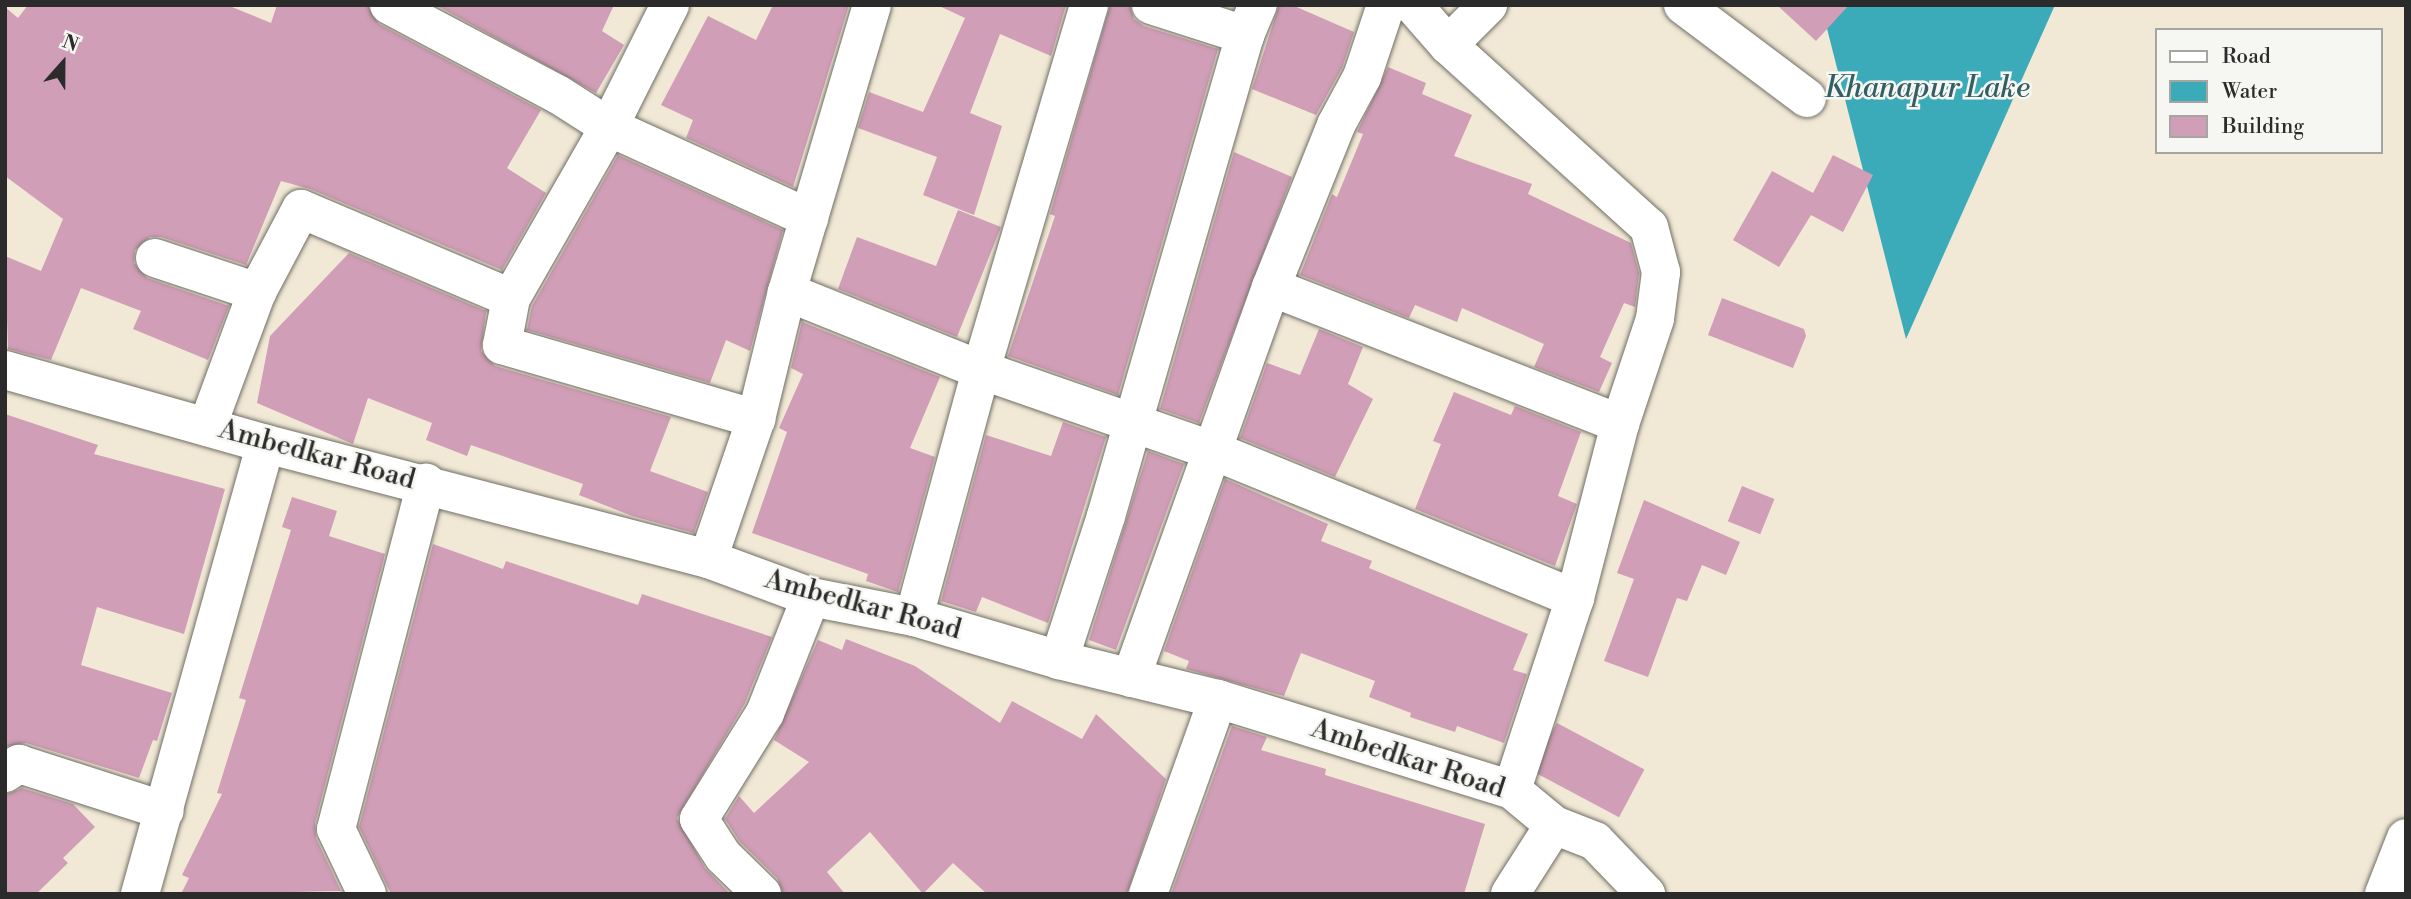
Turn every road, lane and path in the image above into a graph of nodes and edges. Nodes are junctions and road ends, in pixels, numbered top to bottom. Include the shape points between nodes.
1 (389, 5) edge
2 (670, 5) edge
3 (872, 5) edge
4 (1089, 5) edge
5 (1151, 5) edge
6 (1386, 5) edge
7 (1413, 5) edge
8 (1488, 5) edge
9 (1683, 5) edge
10 (1251, 20) edge
11 (1448, 45) junction
12 (1807, 98) dead end
13 (609, 127) junction
14 (809, 218) junction
15 (155, 258) dead end
16 (1271, 287) junction
17 (257, 292) junction
18 (787, 292) junction
19 (511, 299) junction
20 (5, 370) edge
21 (981, 370) junction
22 (756, 419) junction
23 (1130, 423) junction
24 (1620, 424) junction
25 (207, 427) junction
26 (266, 444) junction
27 (1214, 451) junction
28 (426, 483) junction
29 (708, 559) junction
30 (811, 597) junction
31 (1575, 597) junction
32 (914, 617) junction
33 (1059, 660) junction
34 (1131, 678) junction
35 (1218, 699) junction
36 (5, 773) edge
37 (1512, 790) junction
38 (165, 811) junction
39 (1554, 824) junction
40 (2406, 838) edge
41 (723, 856) junction
42 (1148, 893) edge
43 (140, 894) edge
44 (367, 894) edge
45 (749, 894) edge
46 (762, 894) edge
47 (1510, 894) edge
48 (1646, 894) edge
49 (2384, 894) edge

1 - 13 street via 559,95
2 - 13 street
3 - 14 street
4 - 21 street
5 - 10 street
6 - 16 street via 1362,77 1336,125
7 - 11 street
8 - 11 street
9 - 12 street
10 - 23 street
11 - 24 street via 1649,227 1661,272 1655,319
13 - 14 street
13 - 19 street
14 - 18 street
15 - 17 street
16 - 24 street
16 - 27 street
17 - 19 street via 301,209
17 - 25 street
18 - 21 street
18 - 22 street
19 - 22 street via 502,345
20 - 25 street, Ambedkar Road
21 - 23 street
21 - 32 street
22 - 29 street
23 - 27 street
23 - 33 street via 1106,516
24 - 31 street
25 - 26 street, Ambedkar Road
26 - 28 street, Ambedkar Road
26 - 38 street
27 - 31 street
27 - 34 street
28 - 29 street, Ambedkar Road
28 - 44 street via 336,829
29 - 30 street, Ambedkar Road
30 - 32 street, Ambedkar Road
30 - 41 street via 765,713 699,820
31 - 37 street
32 - 33 street, Ambedkar Road
33 - 34 street, Ambedkar Road
34 - 35 street, Ambedkar Road
35 - 37 street, Ambedkar Road
35 - 42 street
36 - 38 street via 19,764
37 - 39 street, Ambedkar Road
38 - 43 street
39 - 47 street
39 - 48 street, Ambedkar Road via 1595,841
40 - 49 street
41 - 45 street
41 - 46 street

